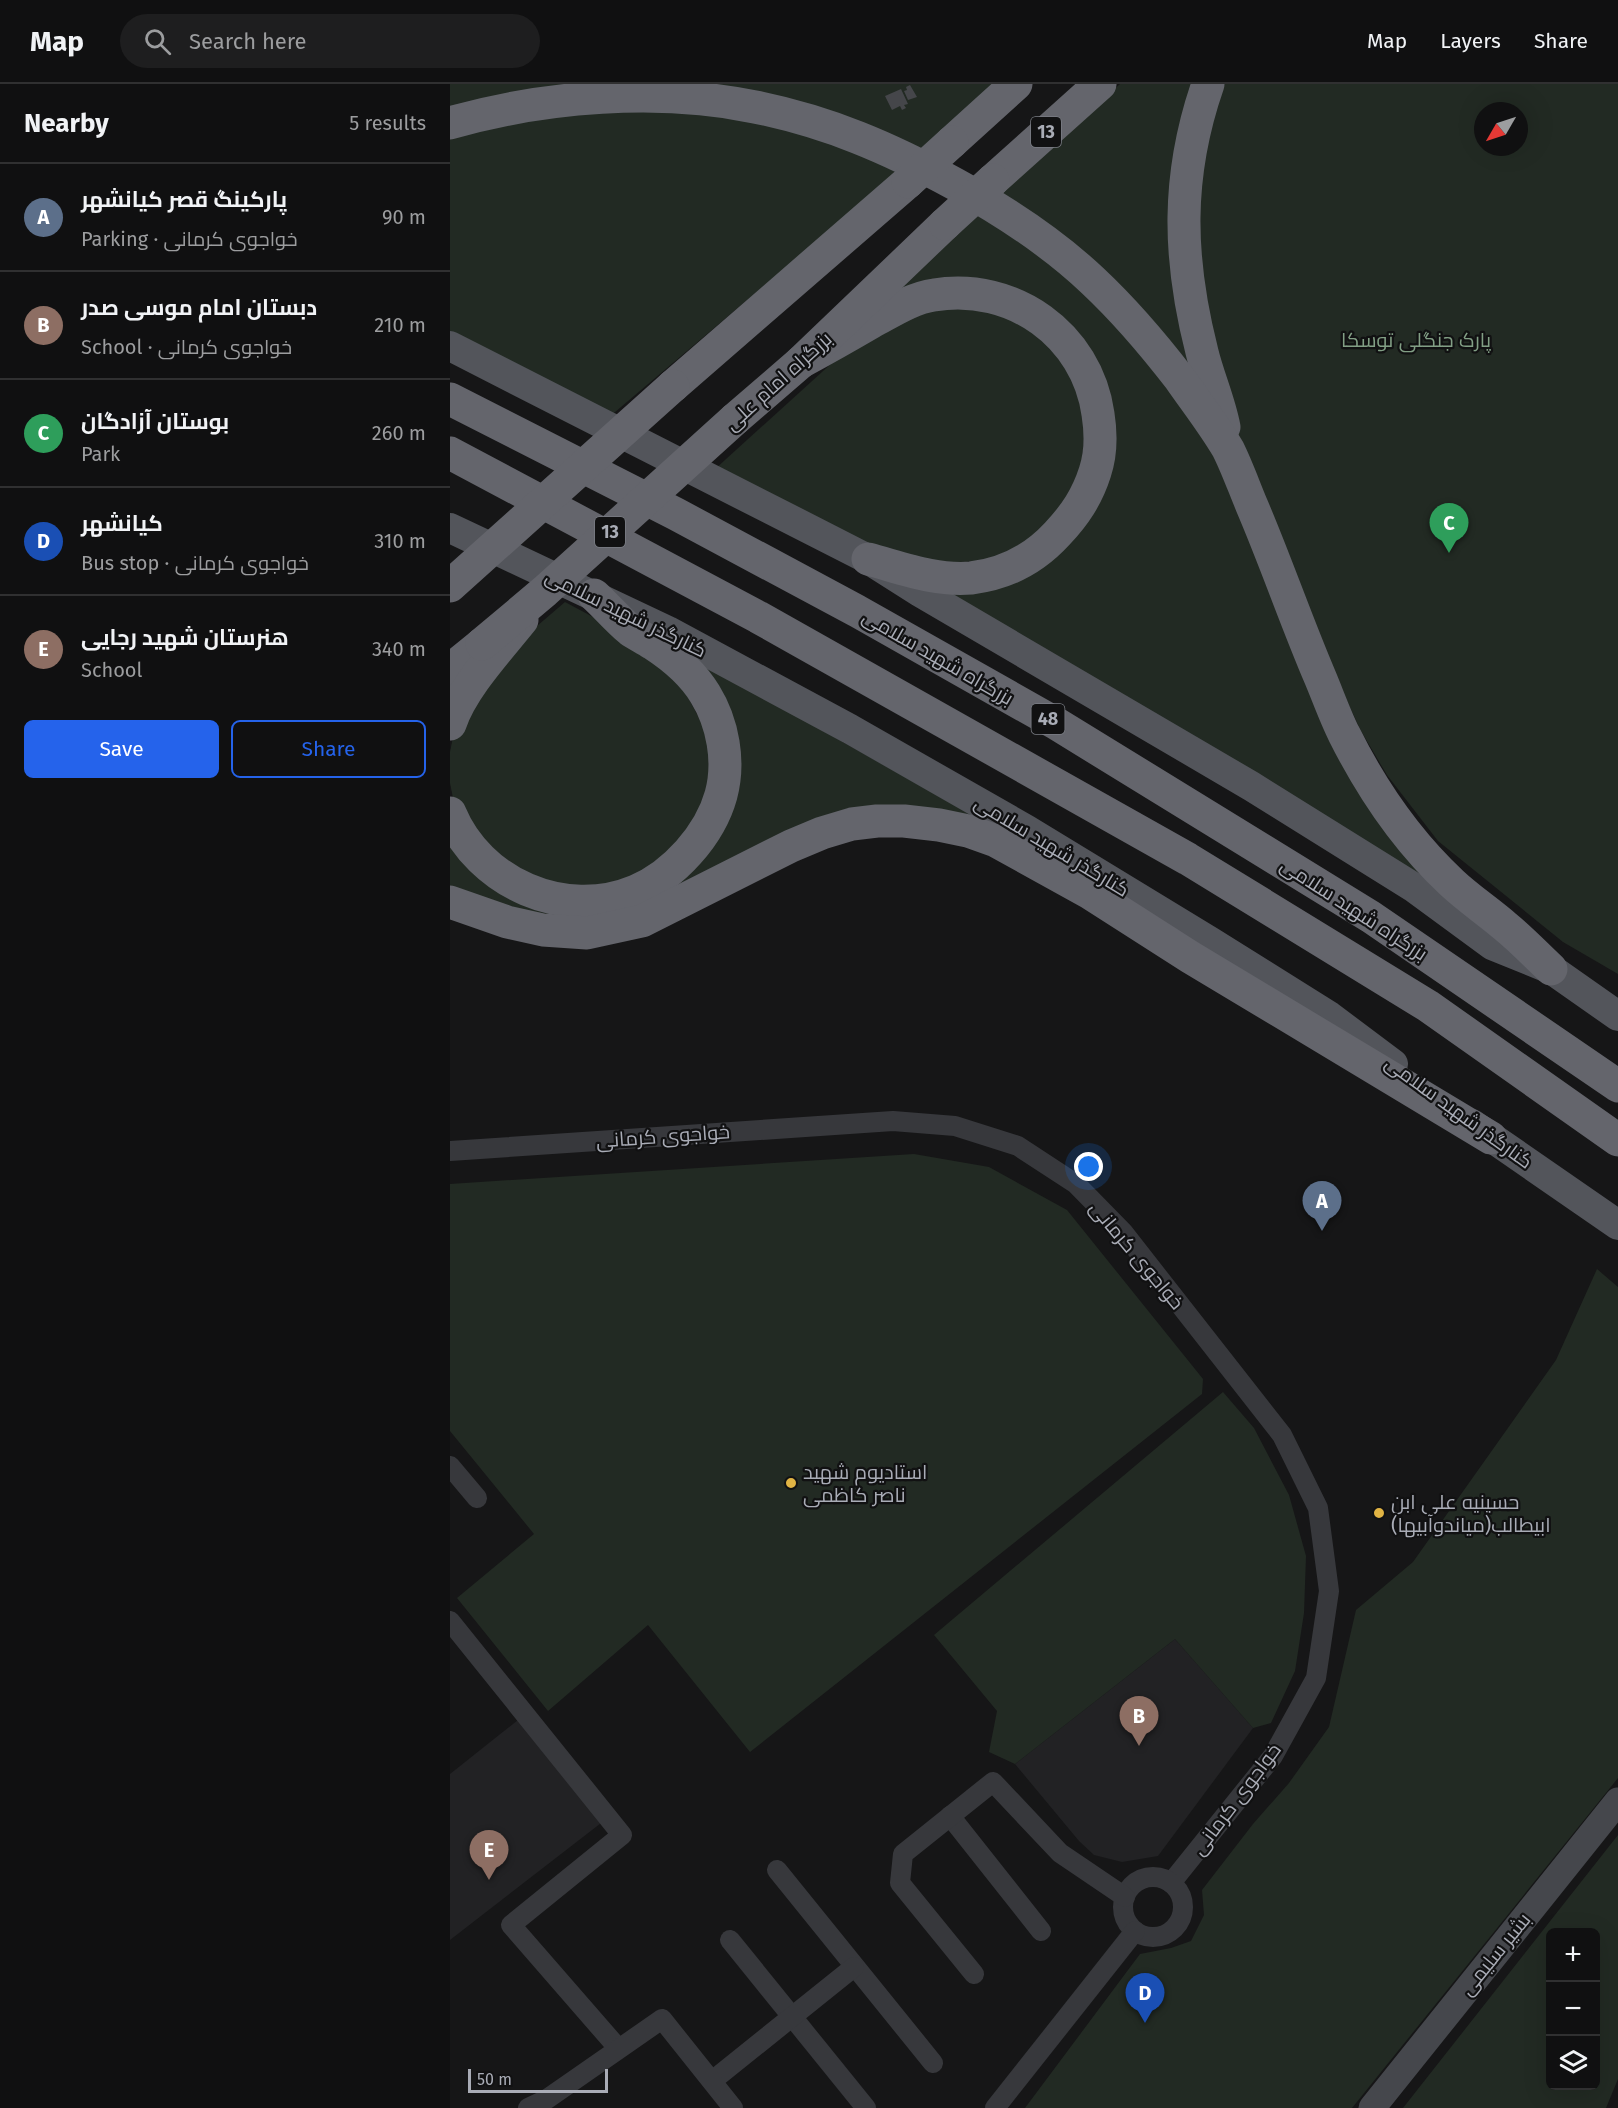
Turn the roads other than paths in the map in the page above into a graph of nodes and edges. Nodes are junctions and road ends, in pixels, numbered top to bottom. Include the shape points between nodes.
1 (1016, 84) edge
2 (1100, 84) edge
3 (1208, 84) edge
4 (450, 123) edge
5 (450, 346) edge
6 (801, 362) junction
7 (450, 399) edge
8 (1228, 450) junction
9 (450, 453) edge
10 (450, 528) edge
11 (868, 559) junction
12 (450, 586) edge
13 (545, 591) junction
14 (594, 595) junction
15 (450, 670) edge
16 (450, 724) edge
17 (450, 813) edge
18 (450, 902) edge
19 (1551, 969) junction
20 (1618, 1016) edge
21 (1618, 1086) edge
22 (1491, 1138) junction
23 (1618, 1140) edge
24 (450, 1151) edge
25 (1546, 1175) junction
26 (1618, 1225) edge
27 (1618, 1241) edge
28 (450, 1466) edge
29 (477, 1498) dead end
30 (450, 1621) edge
31 (1618, 1801) edge
32 (950, 1816) junction
33 (777, 1870) dead end
34 (1171, 1882) junction
35 (1125, 1897) junction
36 (1041, 1931) dead end
37 (1135, 1931) junction
38 (730, 1940) dead end
39 (855, 1966) junction
40 (974, 1974) dead end
41 (792, 2016) junction
42 (618, 2048) junction
43 (933, 2063) dead end
44 (712, 2081) junction
45 (548, 2105) edge
46 (528, 2108) edge
47 (733, 2108) edge
48 (866, 2108) edge
49 (995, 2108) edge
50 (1372, 2108) edge

1 - 12 highway, bridge
2 - 6 highway, بزرگراه امام علی / 13, bridge via 945,224
3 - 8 highway via 1188,160 1183,243 1202,354
4 - 8 highway via 510,108 572,100 687,98 804,118 903,156 999,208 1091,279 1156,349
5 - 11 main road
6 - 11 highway via 918,299 977,293 1007,301 1044,320 1076,354 1096,398 1101,434 1088,492 1077,512 1030,559 988,575 953,578 929,576
6 - 13 highway, بزرگراه امام علی / 13, bridge
7 - 21 highway, بزرگراه شهید سلامی / 48 via 676,514 1057,724 1371,917
8 - 19 highway via 1342,732 1366,774 1414,841 1451,882
9 - 23 highway via 758,617 1188,859 1428,1006
10 - 14 main road, کنارگذر شهید سلامی
11 - 19 main road via 1251,786 1413,887 1492,945
13 - 15 highway, بزرگراه امام علی / 13, bridge
13 - 16 highway via 475,680
14 - 17 highway via 631,630 683,668 706,695 718,721 725,773 721,795 704,830 675,866 634,892 594,900 560,900 525,889 494,871 465,842
14 - 22 main road, کنارگذر شهید سلامی via 850,729 1037,835 1329,1016
18 - 22 highway via 507,922 543,930 587,933 642,921 791,846 852,824 904,820 968,831 996,841 1090,893
19 - 20 main road
22 - 25 main road, کنارگذر شهید سلامی
24 - 34 street, خواجوی کرمانی via 893,1121 955,1126 1018,1146 1076,1184 1123,1232 1282,1435 1318,1508 1329,1591 1316,1678 1273,1756
25 - 26 main road, کنارگذر شهید سلامی
25 - 27 main road
28 - 29 street
30 - 42 street via 622,1835 511,1925
31 - 50 main road, بشیر سلیمی
32 - 35 street via 993,1782 1060,1853
32 - 36 street
32 - 40 street via 903,1854 900,1883
33 - 39 street
34 - 35 street via 1154,1876 1144,1878
34 - 37 street via 1182,1898 1182,1917 1177,1925 1162,1936
35 - 37 street via 1124,1915
37 - 49 street
38 - 41 street
39 - 41 street
39 - 43 street
41 - 44 street
41 - 48 street
42 - 44 street via 662,2019
42 - 45 street
44 - 47 street
45 - 46 street

